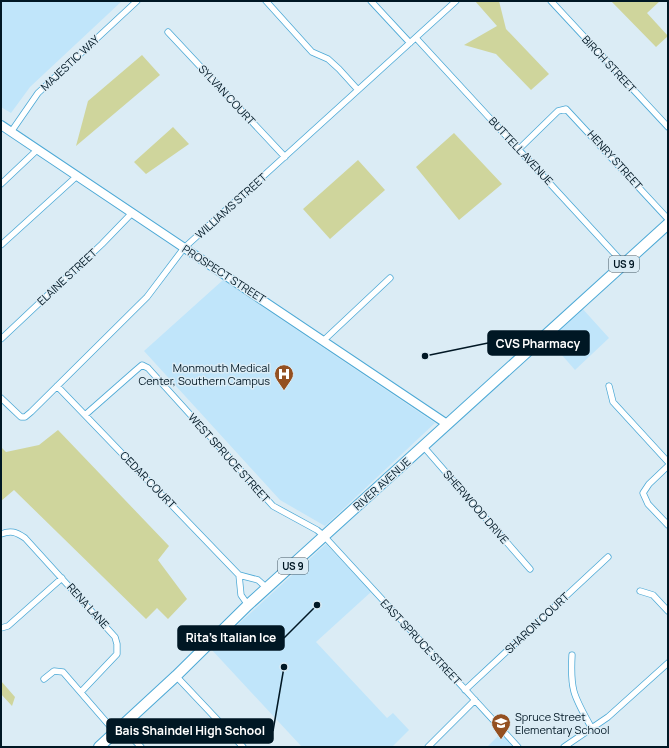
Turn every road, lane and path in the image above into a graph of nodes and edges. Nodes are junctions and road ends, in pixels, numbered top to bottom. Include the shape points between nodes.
1 (137, 1) edge
2 (266, 1) edge
3 (371, 1) edge
4 (456, 1) edge
5 (551, 1) edge
6 (168, 32) dead end
7 (416, 38) junction
8 (410, 43) junction
9 (358, 90) junction
10 (1, 125) edge
11 (668, 127) edge
12 (11, 132) junction
13 (519, 148) junction
14 (37, 150) junction
15 (285, 158) junction
16 (76, 176) junction
17 (1, 184) edge
18 (131, 214) junction
19 (668, 219) edge
20 (668, 224) edge
21 (1, 245) edge
22 (184, 248) junction
23 (624, 264) junction
24 (390, 278) dead end
25 (1, 339) edge
26 (323, 341) junction
27 (57, 386) junction
28 (609, 386) dead end
29 (1, 398) edge
30 (85, 415) junction
31 (447, 424) junction
32 (422, 446) junction
33 (668, 462) edge
34 (668, 466) edge
35 (668, 525) edge
36 (1, 534) edge
37 (324, 536) junction
38 (608, 557) dead end
39 (530, 568) dead end
40 (239, 575) junction
41 (62, 578) junction
42 (268, 588) junction
43 (640, 591) dead end
44 (248, 605) junction
45 (668, 611) edge
46 (1, 628) edge
47 (572, 656) dead end
48 (668, 663) edge
49 (176, 676) junction
50 (44, 679) dead end
51 (465, 690) junction
52 (81, 692) junction
53 (475, 700) junction
54 (591, 727) junction
55 (115, 732) junction
56 (131, 737) dead end
57 (99, 747) edge
58 (141, 747) edge
59 (243, 747) edge
60 (428, 747) edge
61 (518, 747) edge
62 (564, 747) edge

1 - 12 street, MAJESTIC WAY via 38,93
2 - 9 street via 312,52 328,59
3 - 8 street
4 - 7 street, WILLIAMS STREET
5 - 11 street, BIRCH STREET
6 - 15 street, SYLVAN COURT
7 - 8 street, WILLIAMS STREET
7 - 13 street, BUTTELL AVENUE
8 - 9 street, WILLIAMS STREET
9 - 15 street, WILLIAMS STREET
10 - 12 street, PROSPECT STREET
12 - 14 street, PROSPECT STREET
13 - 19 street, HENRY STREET via 558,111 566,109
13 - 23 street, BUTTELL AVENUE
14 - 16 street, PROSPECT STREET
14 - 17 street
15 - 22 street, WILLIAMS STREET
16 - 18 street, PROSPECT STREET
16 - 21 street
18 - 22 street, PROSPECT STREET
18 - 25 street, ELAINE STREET
20 - 23 highway, RIVER AVENUE / US 9
22 - 26 street, PROSPECT STREET
22 - 27 street, WILLIAMS STREET via 147,297
23 - 31 highway, RIVER AVENUE / US 9
24 - 26 street
26 - 31 street, PROSPECT STREET
27 - 29 street, WILLIAMS STREET via 25,417 17,414
27 - 30 street, CEDAR COURT
28 - 33 street via 613,402
30 - 37 street, WEST SPRUCE STREET via 142,365 145,366 273,506
30 - 40 street, CEDAR COURT
31 - 32 highway, RIVER AVENUE / US 9
32 - 37 highway, RIVER AVENUE / US 9
32 - 39 street, SHERWOOD DRIVE
34 - 35 street via 643,493 648,504
36 - 41 street, RENA LANE via 8,531 17,532
37 - 42 highway, RIVER AVENUE / US 9
37 - 51 street, EAST SPRUCE STREET
38 - 51 street, SHARON COURT
40 - 42 street via 258,580
40 - 44 street via 241,595
41 - 46 street, RENA LANE via 8,626
41 - 52 street, RENA LANE via 110,629 117,644 116,654 111,662
42 - 44 highway, RIVER AVENUE / US 9
43 - 45 street via 653,595
44 - 49 highway, RIVER AVENUE / US 9
47 - 54 street via 570,682 574,697
48 - 54 street via 608,717
49 - 55 highway, RIVER AVENUE / US 9
49 - 59 street
50 - 52 street via 54,670 62,672
51 - 53 street, EAST SPRUCE STREET
52 - 55 street
53 - 60 street
53 - 61 street, EAST SPRUCE STREET
54 - 62 street
55 - 57 highway, RIVER AVENUE / US 9
56 - 58 street

